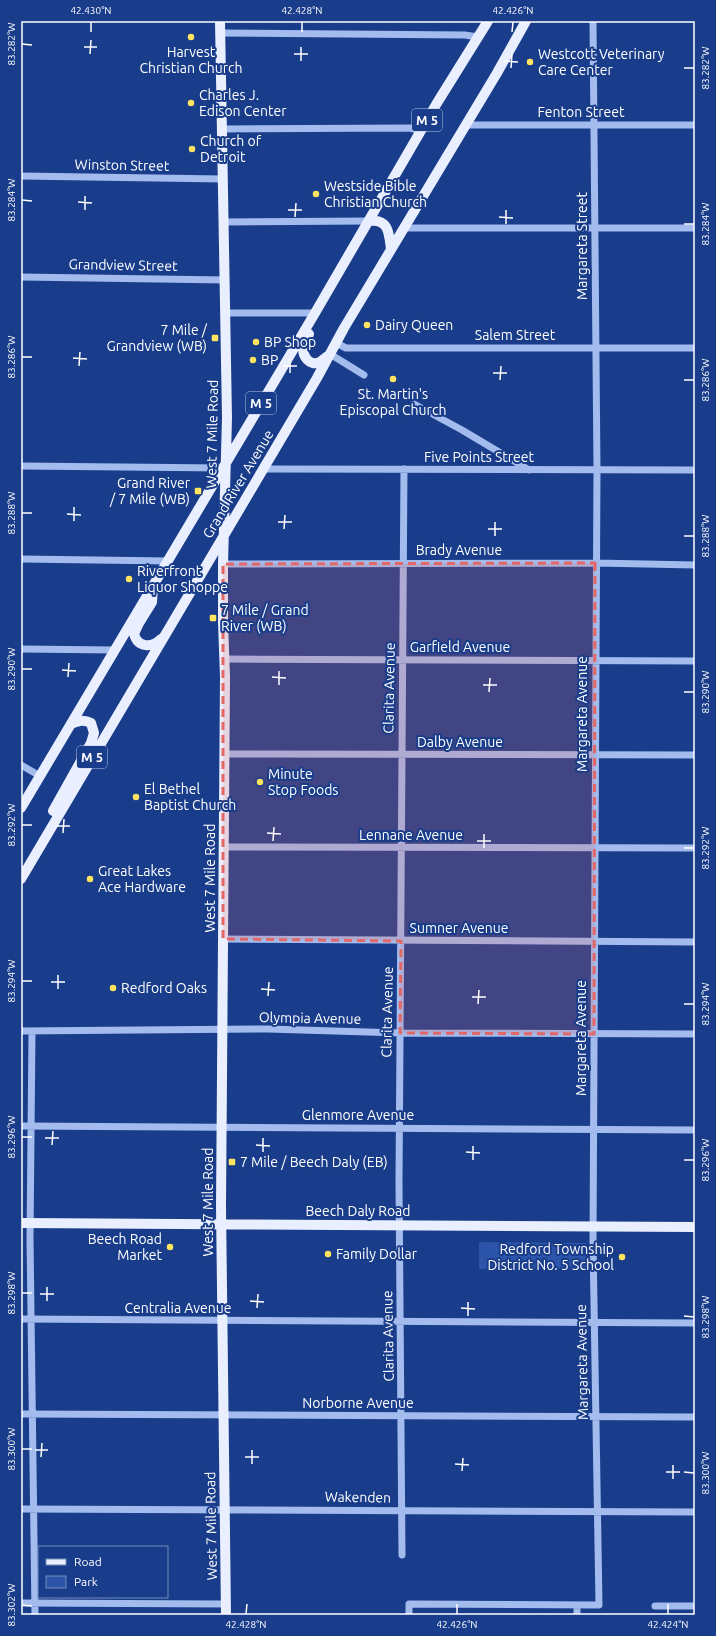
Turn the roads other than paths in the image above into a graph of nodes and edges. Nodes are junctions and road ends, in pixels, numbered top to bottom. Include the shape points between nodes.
1 (220, 21) edge
2 (488, 21) edge
3 (526, 21) edge
4 (593, 21) edge
5 (220, 33) junction
6 (478, 37) junction
7 (466, 125) junction
8 (594, 125) junction
9 (695, 125) edge
10 (222, 129) junction
11 (421, 131) junction
12 (21, 176) edge
13 (223, 179) junction
14 (369, 221) junction
15 (224, 222) junction
16 (405, 228) junction
17 (595, 228) junction
18 (695, 228) edge
19 (391, 249) junction
20 (21, 277) edge
21 (225, 280) junction
22 (226, 313) junction
23 (316, 313) junction
24 (336, 343) junction
25 (596, 348) junction
26 (695, 348) edge
27 (330, 354) junction
28 (364, 375) dead end
29 (414, 404) dead end
30 (225, 464) junction
31 (21, 466) edge
32 (263, 469) junction
33 (404, 469) junction
34 (529, 470) junction
35 (596, 470) junction
36 (695, 470) edge
37 (225, 534) junction
38 (21, 559) edge
39 (168, 561) junction
40 (404, 563) junction
41 (595, 563) junction
42 (223, 564) junction
43 (695, 565) edge
44 (153, 586) junction
45 (164, 635) junction
46 (21, 649) edge
47 (115, 650) junction
48 (224, 659) junction
49 (402, 660) junction
50 (595, 660) junction
51 (695, 661) edge
52 (71, 724) junction
53 (224, 754) junction
54 (402, 754) junction
55 (594, 755) junction
56 (695, 755) edge
57 (21, 765) edge
58 (40, 776) junction
59 (21, 808) edge
60 (50, 829) junction
61 (224, 847) junction
62 (400, 848) junction
63 (595, 848) junction
64 (695, 848) edge
65 (21, 879) edge
66 (223, 939) junction
67 (401, 940) junction
68 (594, 941) junction
69 (695, 942) edge
70 (223, 1030) junction
71 (21, 1031) edge
72 (32, 1031) junction
73 (400, 1034) junction
74 (594, 1034) junction
75 (695, 1034) edge
76 (21, 1126) edge
77 (31, 1126) junction
78 (222, 1128) junction
79 (400, 1129) junction
80 (594, 1129) junction
81 (695, 1130) edge
82 (26, 1223) edge
83 (221, 1225) junction
84 (399, 1226) junction
85 (593, 1226) junction
86 (695, 1226) edge
87 (21, 1320) edge
88 (32, 1320) junction
89 (223, 1321) junction
90 (401, 1321) junction
91 (595, 1322) junction
92 (695, 1322) edge
93 (21, 1414) edge
94 (33, 1414) junction
95 (223, 1416) junction
96 (401, 1416) junction
97 (596, 1417) junction
98 (695, 1417) edge
99 (21, 1509) edge
100 (34, 1509) junction
101 (225, 1510) junction
102 (403, 1511) junction
103 (597, 1512) junction
104 (695, 1512) edge
105 (402, 1555) dead end
106 (21, 1603) edge
107 (35, 1604) junction
108 (226, 1604) junction
109 (577, 1605) junction
110 (655, 1606) dead end
111 (695, 1606) edge
112 (35, 1615) edge
113 (226, 1615) edge
114 (409, 1615) edge
115 (577, 1615) edge

1 - 5 main road, West 7 Mile Road
2 - 6 main road, Grand River Avenue / M 5
3 - 7 main road, Grand River Avenue / M 5
4 - 8 street, Margareta Street
5 - 6 street
5 - 10 main road, West 7 Mile Road
6 - 11 main road, Grand River Avenue / M 5
7 - 8 street, Fenton Street
7 - 16 main road, Grand River Avenue / M 5
8 - 9 street, Fenton Street
8 - 17 street, Margareta Street
10 - 11 street via 403,128
10 - 13 main road, West 7 Mile Road
11 - 14 main road, Grand River Avenue / M 5
12 - 13 street, Winston Street
13 - 15 main road, West 7 Mile Road
14 - 15 street
14 - 19 main road via 382,222 387,227
14 - 23 main road, Grand River Avenue / M 5
15 - 21 main road, West 7 Mile Road
16 - 17 street
16 - 19 main road, Grand River Avenue / M 5
17 - 18 street
17 - 25 street, Margareta Street
19 - 24 main road, Grand River Avenue / M 5
20 - 21 street, Grandview Street
21 - 22 main road, West 7 Mile Road
22 - 23 street
22 - 30 main road, West 7 Mile Road
23 - 27 main road via 315,324 304,345 304,356 315,363
23 - 30 main road, Grand River Avenue / M 5
24 - 25 street, Salem Street via 346,348
24 - 27 main road, Grand River Avenue / M 5
25 - 26 street, Salem Street
25 - 35 street, Margareta Street
27 - 28 street
27 - 32 main road, Grand River Avenue / M 5
29 - 34 street
30 - 31 street
30 - 37 main road, West 7 Mile Road
30 - 39 main road, Grand River Avenue / M 5
32 - 33 street, Five Points Street
32 - 37 main road, Grand River Avenue / M 5
33 - 34 street, Five Points Street
33 - 40 street, Clarita Avenue
34 - 35 street, Five Points Street
35 - 36 street, Five Points Street
35 - 41 street, Margareta Avenue
37 - 42 main road, West 7 Mile Road
37 - 45 main road, Grand River Avenue / M 5
38 - 39 street
39 - 44 main road, Grand River Avenue / M 5
40 - 41 street, Brady Avenue
40 - 42 street, Brady Avenue
40 - 49 street, Clarita Avenue
41 - 43 street, Brady Avenue
41 - 50 street, Margareta Avenue
42 - 48 main road, West 7 Mile Road
44 - 45 main road via 152,602 135,631 135,637 139,642 150,646
44 - 47 main road, Grand River Avenue / M 5
45 - 60 main road, Grand River Avenue / M 5
46 - 47 street
47 - 52 main road, Grand River Avenue / M 5
48 - 49 street, Garfield Avenue
48 - 53 main road, West 7 Mile Road
49 - 50 street, Garfield Avenue
49 - 54 street, Clarita Avenue
50 - 51 street, Garfield Avenue
50 - 55 street, Margareta Avenue
52 - 58 main road, Grand River Avenue / M 5
52 - 60 main road via 86,720 91,724 94,734 53,810
53 - 54 street, Dalby Avenue
53 - 61 main road, West 7 Mile Road
54 - 55 street, Dalby Avenue
54 - 62 street, Clarita Avenue
55 - 56 street, Dalby Avenue
55 - 63 street, Margareta Avenue
57 - 58 street
58 - 59 main road, Grand River Avenue / M 5
60 - 65 main road, Grand River Avenue / M 5
61 - 62 street, Lennane Avenue
61 - 66 main road, West 7 Mile Road
62 - 63 street, Lennane Avenue
62 - 67 street, Clarita Avenue
63 - 64 street, Lennane Avenue
63 - 68 street, Margareta Avenue
66 - 67 street, Sumner Avenue
66 - 70 main road, West 7 Mile Road
67 - 68 street, Sumner Avenue
67 - 73 street, Clarita Avenue
68 - 69 street, Sumner Avenue
68 - 74 street, Margareta Avenue
70 - 72 street, Olympia Avenue
70 - 73 street, Olympia Avenue via 268,1029
70 - 78 main road, West 7 Mile Road
71 - 72 street, Olympia Avenue
72 - 77 street
73 - 74 street, Olympia Avenue
73 - 79 street, Clarita Avenue
74 - 75 street, Olympia Avenue
74 - 80 street, Margareta Avenue
76 - 77 street, Glenmore Avenue
77 - 78 street, Glenmore Avenue
77 - 82 street
78 - 79 street, Glenmore Avenue
78 - 83 main road, West 7 Mile Road
79 - 80 street, Glenmore Avenue
79 - 84 street, Clarita Avenue
80 - 81 street, Glenmore Avenue
80 - 85 street, Margareta Avenue
82 - 83 main road, Beech Daly Road
82 - 88 street
83 - 84 main road, Beech Daly Road
83 - 89 main road, West 7 Mile Road
84 - 85 main road, Beech Daly Road
84 - 90 street, Clarita Avenue
85 - 86 main road, Beech Daly Road
85 - 91 street, Margareta Avenue
87 - 88 street, Centralia Avenue
88 - 89 street, Centralia Avenue
88 - 94 street
89 - 90 street, Centralia Avenue
89 - 95 main road, West 7 Mile Road
90 - 91 street, Centralia Avenue
90 - 96 street, Clarita Avenue
91 - 92 street, Centralia Avenue
91 - 97 street, Margareta Avenue
93 - 94 street, Norborne Avenue
94 - 95 street, Norborne Avenue
94 - 100 street
95 - 96 street, Norborne Avenue
95 - 101 main road, West 7 Mile Road
96 - 97 street, Norborne Avenue
96 - 102 street, Clarita Avenue
97 - 98 street, Norborne Avenue
97 - 103 street, Margareta Avenue
99 - 100 street, Wakenden
100 - 101 street, Wakenden
100 - 107 street
101 - 102 street, Wakenden
101 - 108 main road, West 7 Mile Road
102 - 103 street, Wakenden
102 - 105 street, Clarita Avenue
103 - 104 street, Wakenden
103 - 109 street, Margareta Avenue via 599,1605
106 - 107 street
107 - 108 street
107 - 112 street
108 - 113 main road, West 7 Mile Road
109 - 114 street via 409,1604
109 - 115 street
110 - 111 street

